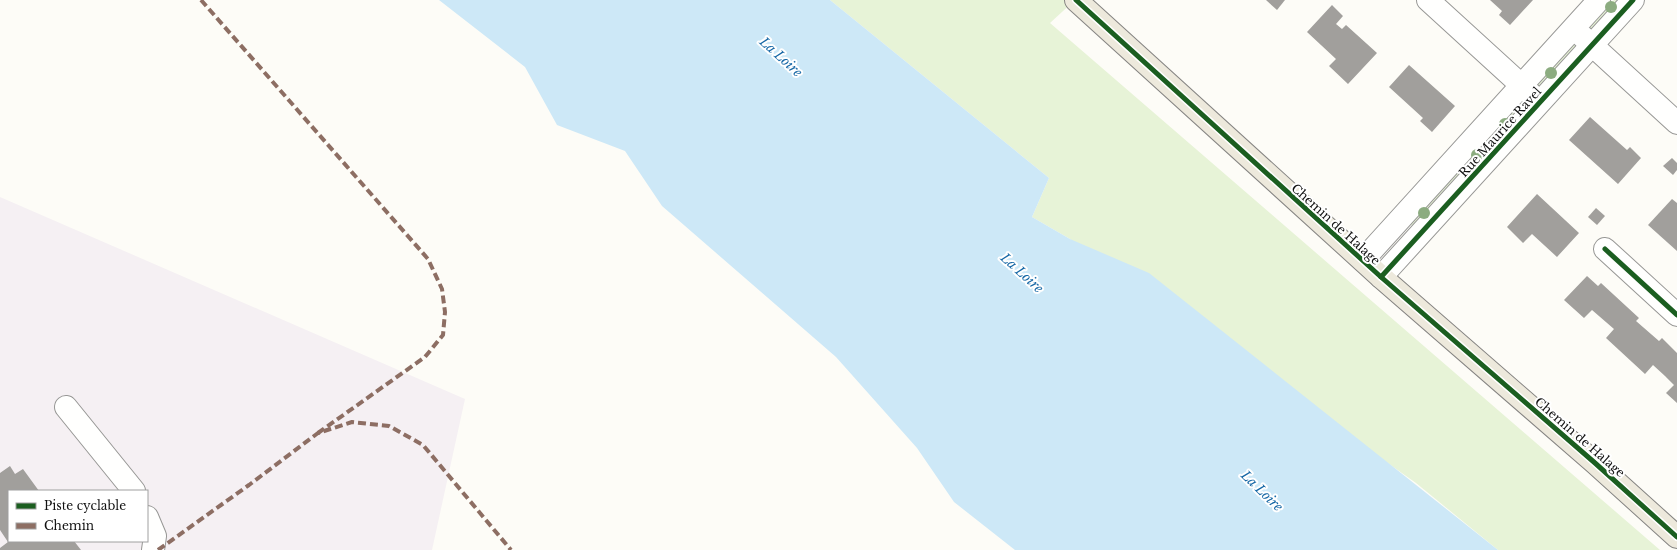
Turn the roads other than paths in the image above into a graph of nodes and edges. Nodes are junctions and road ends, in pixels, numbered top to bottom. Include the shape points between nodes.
1 (1076, 0) edge
2 (1428, 0) edge
3 (1599, 0) edge
4 (1633, 0) edge
5 (1573, 28) junction
6 (1592, 45) junction
7 (1521, 85) junction
8 (1540, 102) junction
9 (1677, 123) edge
10 (1605, 249) dead end
11 (1363, 260) junction
12 (1381, 277) junction
13 (1677, 315) edge
14 (66, 407) dead end
15 (133, 490) edge
16 (148, 520) edge
17 (1677, 537) edge
18 (153, 550) edge

1 - 11 main road, Chemin de Halage
2 - 7 street
3 - 5 street, Rue Maurice Ravel
4 - 6 street, Rue Maurice Ravel
5 - 6 street
5 - 7 street, Rue Maurice Ravel
6 - 8 street, Rue Maurice Ravel
6 - 9 street
7 - 8 street
7 - 11 street, Rue Maurice Ravel
8 - 12 street, Rue Maurice Ravel
10 - 13 street
11 - 12 main road, Chemin de Halage
12 - 17 main road, Chemin de Halage via 1596,463
14 - 15 street
16 - 18 street via 154,536

